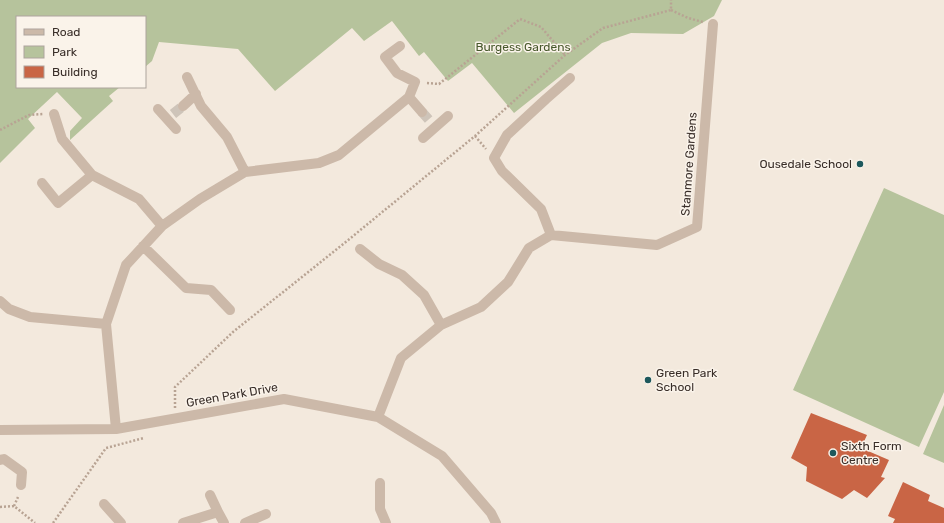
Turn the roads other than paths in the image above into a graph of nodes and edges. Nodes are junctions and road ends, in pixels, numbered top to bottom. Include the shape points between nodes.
1 (713, 24) road end
2 (400, 46) dead end
3 (187, 77) dead end
4 (570, 78) dead end
5 (196, 94) junction
6 (409, 97) junction
7 (183, 106) tunnel mouth
8 (158, 109) dead end
9 (422, 112) tunnel mouth
10 (54, 114) road end
11 (448, 116) dead end
12 (176, 129) dead end
13 (423, 138) dead end
14 (245, 172) junction
15 (92, 175) junction
16 (42, 183) dead end
17 (162, 226) junction
18 (551, 235) junction
19 (143, 246) junction
20 (360, 249) dead end
21 (0, 301) edge
22 (230, 310) dead end
23 (106, 324) junction
24 (441, 325) junction
25 (378, 417) junction
26 (116, 429) junction
27 (0, 430) edge
28 (0, 460) edge
29 (380, 483) dead end
30 (21, 485) dead end
31 (210, 495) dead end
32 (104, 504) dead end
33 (218, 512) junction
34 (266, 514) dead end
35 (121, 523) edge
36 (183, 523) edge
37 (224, 523) edge
38 (245, 523) edge
39 (386, 523) edge
40 (496, 523) edge

1 - 18 street, Stanmore Gardens via 697,227 657,245
2 - 6 street via 385,57 397,73 416,82
3 - 5 street
4 - 18 street via 507,135 494,158 502,171 541,209
5 - 7 street
5 - 14 street via 202,106 227,137
6 - 9 street
6 - 14 street via 339,154 319,163
8 - 12 street via 170,117
10 - 15 street via 62,139
11 - 13 street via 432,124
14 - 17 street
15 - 16 street via 58,203
15 - 17 street via 139,199
17 - 19 street
18 - 24 street via 529,248 508,282 481,307
19 - 22 street via 186,288 211,290
19 - 23 street via 126,265
20 - 24 street via 379,264 402,275 424,295
21 - 23 street via 9,309 30,317
23 - 26 street
24 - 25 street via 401,358
25 - 26 street, Green Park Drive via 284,399
25 - 40 street, Green Park Drive via 442,456 491,513
26 - 27 street, Green Park Drive
28 - 30 street via 4,459 22,472
29 - 39 street via 380,509
31 - 33 street
32 - 35 street
33 - 36 street
33 - 37 street
34 - 38 street

